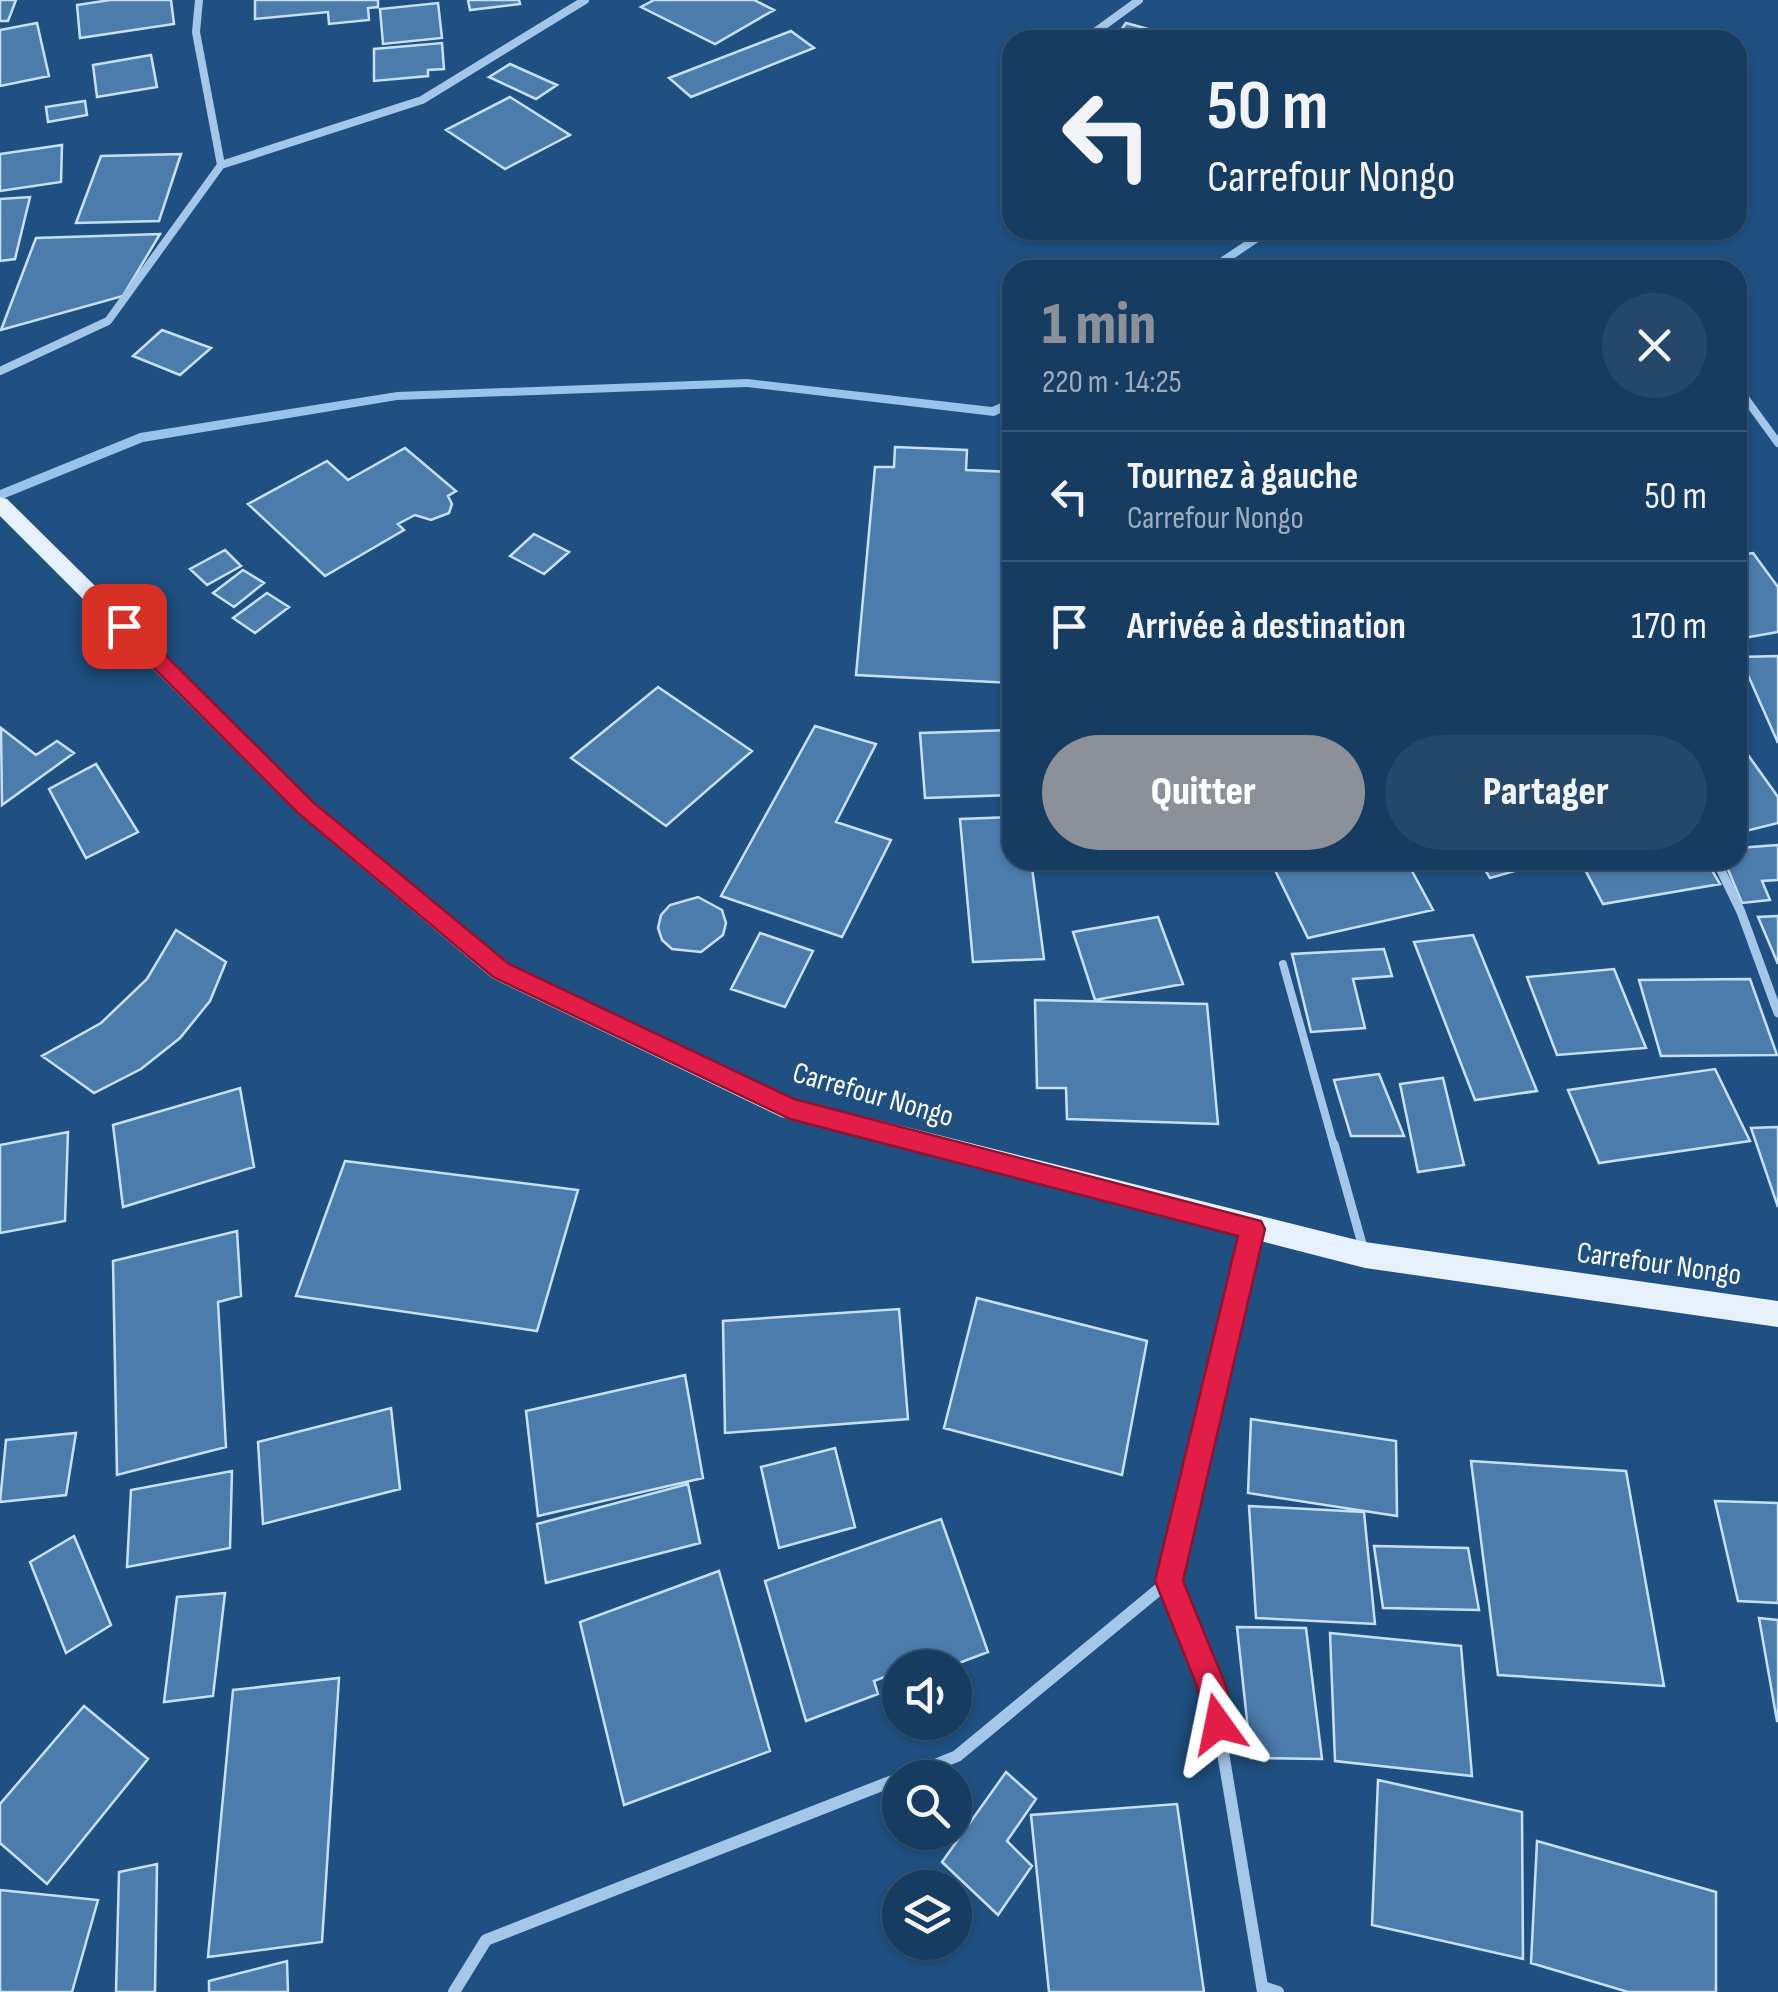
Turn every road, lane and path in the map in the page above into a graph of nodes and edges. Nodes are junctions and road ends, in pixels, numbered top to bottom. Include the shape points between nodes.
1 (199, 0) edge
2 (585, 0) edge
3 (1139, 0) edge
4 (1098, 30) edge
5 (221, 166) junction
6 (0, 372) edge
7 (1747, 400) edge
8 (1778, 443) edge
9 (0, 504) edge
10 (1721, 870) edge
11 (1282, 964) dead end
12 (1778, 1013) edge
13 (1252, 1229) junction
14 (1365, 1255) junction
15 (1778, 1314) edge
16 (1169, 1581) junction
17 (947, 1760) edge
18 (882, 1785) edge
19 (1268, 1990) edge
20 (454, 1992) edge

1 - 5 street via 196,32
2 - 5 street via 422,100
3 - 4 street
5 - 6 street via 108,321
7 - 8 street
9 - 13 main road, Carrefour Nongo via 306,808 501,971 790,1108
10 - 12 street
11 - 14 lane
13 - 14 main road, Carrefour Nongo
13 - 16 street
14 - 15 main road, Carrefour Nongo
16 - 17 street
16 - 19 street via 1212,1686
18 - 20 street via 486,1940

